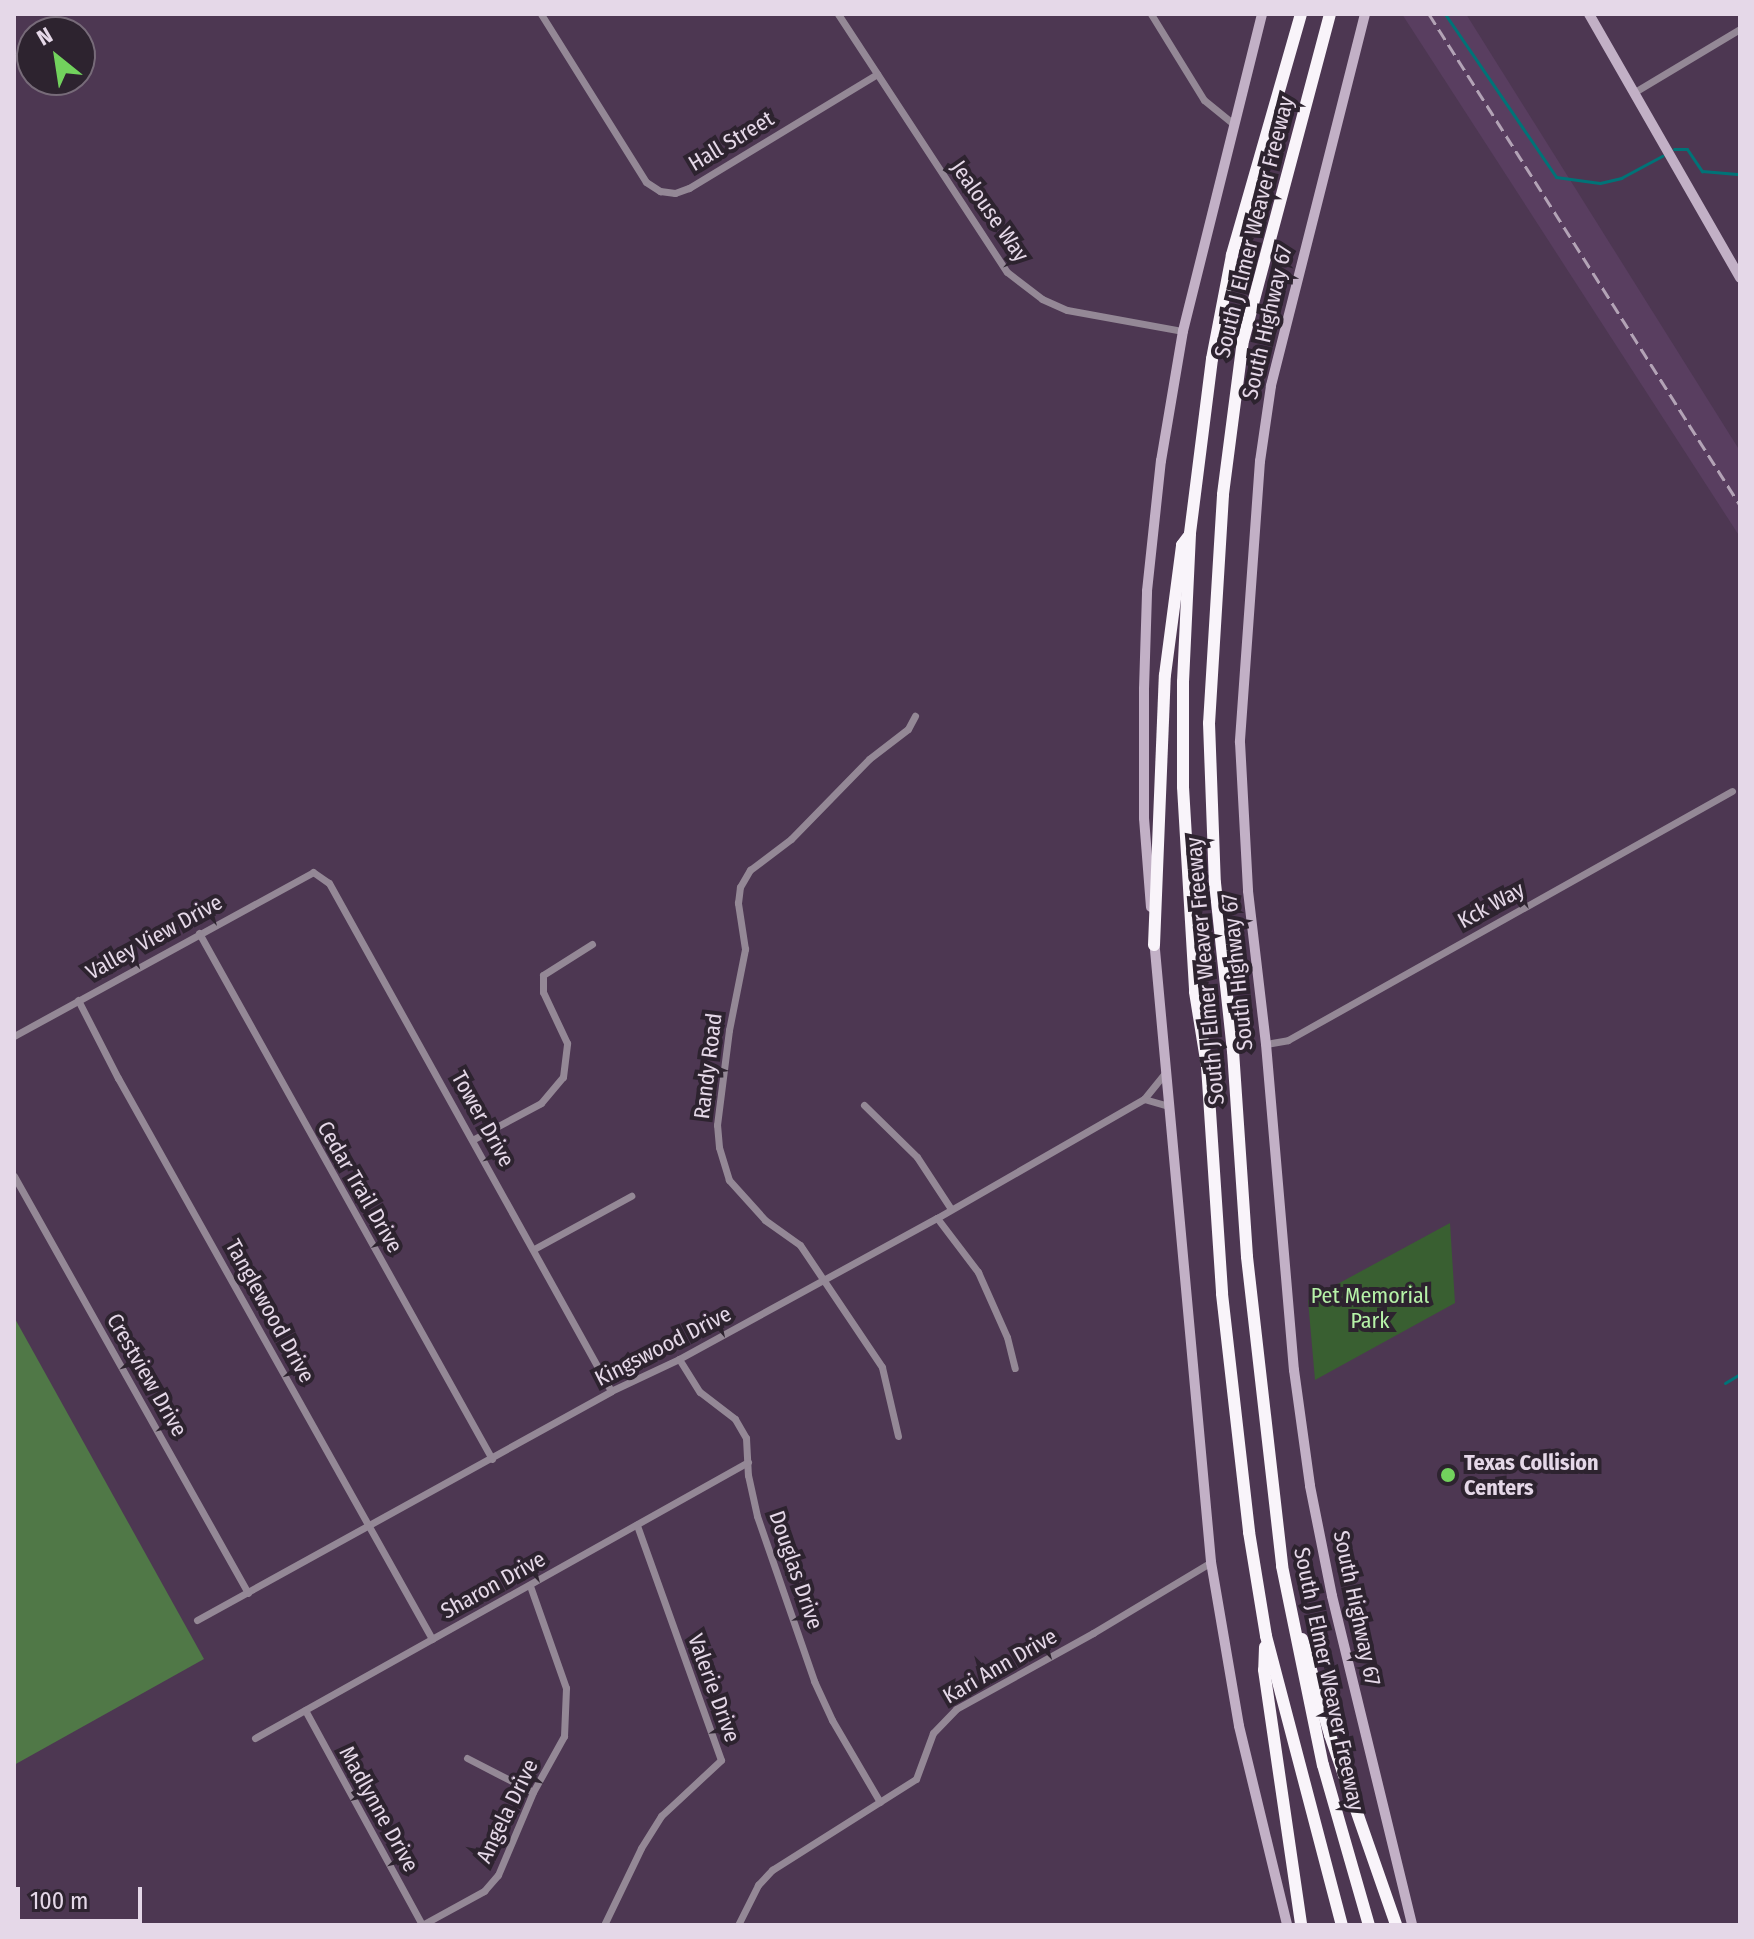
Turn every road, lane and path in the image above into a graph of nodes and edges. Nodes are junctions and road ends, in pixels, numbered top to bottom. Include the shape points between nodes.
1 (541, 14) edge
2 (838, 14) edge
3 (1151, 14) edge
4 (1262, 14) edge
5 (1301, 14) edge
6 (1330, 14) edge
7 (1365, 14) edge
8 (1589, 14) edge
9 (1740, 29) edge
10 (877, 74) junction
11 (1633, 93) junction
12 (1232, 123) junction
13 (1740, 278) edge
14 (1183, 331) junction
15 (1190, 534) junction
16 (915, 716) dead end
17 (1732, 791) dead end
18 (313, 872) joint
19 (199, 933) junction
20 (592, 944) dead end
21 (1154, 945) junction
22 (78, 1000) junction
23 (14, 1036) edge
24 (1266, 1044) junction
25 (1167, 1071) junction
26 (1144, 1099) junction
27 (864, 1105) dead end
28 (1169, 1106) junction
29 (474, 1139) junction
30 (14, 1176) edge
31 (631, 1196) dead end
32 (951, 1209) junction
33 (937, 1218) junction
34 (534, 1249) junction
35 (824, 1282) junction
36 (679, 1359) junction
37 (1015, 1368) dead end
38 (611, 1391) junction
39 (898, 1436) dead end
40 (492, 1459) junction
41 (748, 1462) junction
42 (369, 1525) junction
43 (637, 1525) junction
44 (1211, 1562) junction
45 (530, 1586) junction
46 (248, 1593) junction
47 (1286, 1597) junction
48 (197, 1620) dead end
49 (1266, 1636) junction
50 (432, 1639) junction
51 (305, 1710) junction
52 (255, 1738) dead end
53 (467, 1758) dead end
54 (533, 1792) junction
55 (880, 1802) junction
56 (422, 1925) edge
57 (604, 1925) edge
58 (738, 1925) edge
59 (1287, 1925) edge
60 (1301, 1925) edge
61 (1342, 1925) edge
62 (1369, 1925) edge
63 (1396, 1925) edge
64 (1412, 1925) edge

1 - 10 street, Hall Street via 646,182 660,191 689,188
2 - 10 street, Jealouse Way
3 - 12 street via 1204,100
4 - 12 main road
5 - 15 highway, South J Elmer Weaver Freeway via 1232,255 1210,374
6 - 47 highway, South J Elmer Weaver Freeway via 1243,340 1221,510 1209,708 1215,883 1247,1257
7 - 24 main road, South Highway 67 via 1299,261 1260,461 1240,742 1248,891
8 - 11 main road
9 - 11 street
10 - 14 street, Jealouse Way via 995,257 1022,285 1067,310
11 - 13 main road
12 - 14 main road
14 - 21 main road via 1147,591 1144,818
15 - 21 highway via 1182,545 1165,675
15 - 49 highway, South J Elmer Weaver Freeway via 1183,787 1191,933 1207,1066 1234,1424
16 - 35 street, Randy Road via 908,729 869,759 791,839 750,870 740,887 745,949 729,1030 719,1147 740,1196 800,1245
17 - 24 street, Kck Way via 1293,1037
18 - 19 street, Valley View Drive
18 - 29 street, Tower Drive via 329,883
19 - 22 street, Valley View Drive
19 - 40 street, Cedar Trail Drive
20 - 29 street via 543,975 543,992 567,1043 563,1077 541,1103
21 - 25 main road
22 - 23 street, Valley View Drive
22 - 42 street, Tanglewood Drive
24 - 64 main road, South Highway 67 via 1310,1486
25 - 26 street, Kingswood Drive
25 - 28 main road
26 - 28 street
26 - 32 street, Kingswood Drive
27 - 32 street via 917,1157
28 - 44 main road
29 - 34 street, Tower Drive
30 - 46 street, Crestview Drive
31 - 34 street
32 - 33 street, Kingswood Drive
33 - 35 street, Kingswood Drive
33 - 37 street via 978,1272
34 - 38 street, Tower Drive
35 - 36 street, Kingswood Drive
35 - 39 street, Randy Road via 882,1367
36 - 38 street, Kingswood Drive
36 - 41 street, Douglas Drive via 700,1392 742,1429
38 - 40 street, Kingswood Drive
40 - 42 street, Kingswood Drive
41 - 43 street, Sharon Drive
41 - 55 street, Douglas Drive via 757,1516 814,1681
42 - 46 street, Kingswood Drive
42 - 50 street, Tanglewood Drive
43 - 45 street, Sharon Drive
43 - 57 street, Valerie Drive via 721,1760 661,1816
44 - 55 street, Kari Ann Drive via 956,1709 933,1733 916,1779
44 - 59 main road via 1239,1726
45 - 50 street, Sharon Drive
45 - 54 street, Angela Drive via 566,1688 564,1736
46 - 48 street, Kingswood Drive
47 - 62 highway, South J Elmer Weaver Freeway via 1323,1765
47 - 63 highway
49 - 60 highway via 1264,1670
49 - 61 highway, South J Elmer Weaver Freeway
50 - 51 street, Sharon Drive
51 - 52 street, Sharon Drive
51 - 56 street, Madlynne Drive
53 - 54 street
54 - 56 street, Angela Drive via 498,1875 484,1891
55 - 58 street, Kari Ann Drive via 772,1870 758,1885

